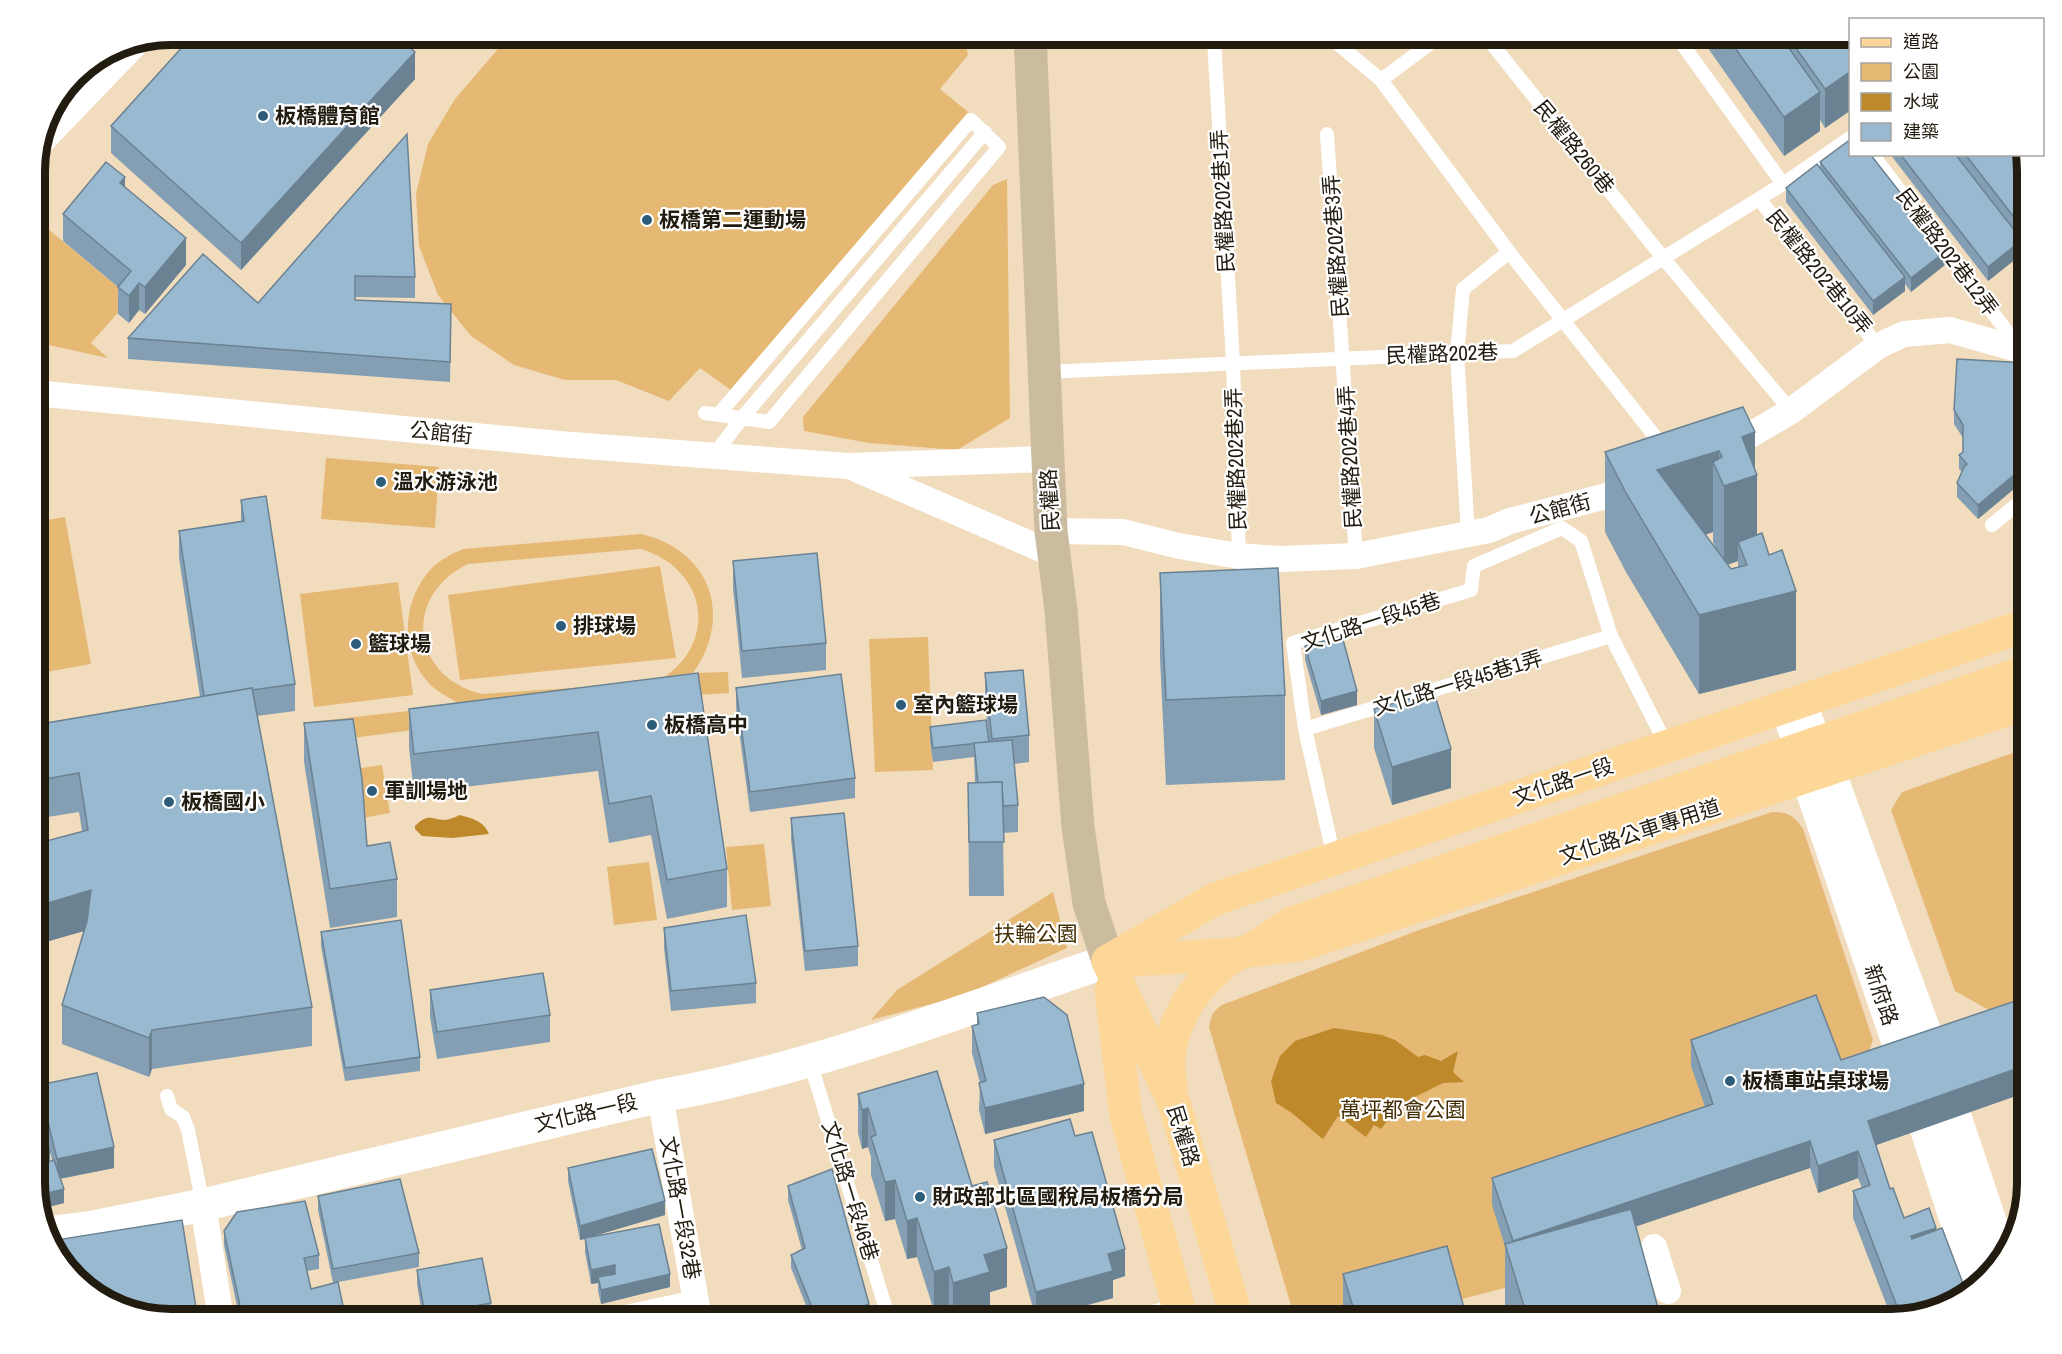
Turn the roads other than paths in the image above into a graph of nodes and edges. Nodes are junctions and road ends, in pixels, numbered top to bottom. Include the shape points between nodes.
1 (1030, 45) edge
2 (1214, 45) edge
3 (1339, 45) edge
4 (1428, 45) edge
5 (1493, 45) edge
6 (1683, 45) edge
7 (125, 54) edge
8 (1381, 80) junction
9 (52, 130) edge
10 (984, 132) junction
11 (1328, 134) dead end
12 (1849, 139) edge
13 (1874, 156) edge
14 (1782, 184) junction
15 (1760, 199) junction
16 (1509, 252) junction
17 (1664, 259) junction
18 (1562, 319) junction
19 (2017, 341) edge
20 (1878, 346) junction
21 (2017, 348) edge
22 (1457, 354) junction
23 (1344, 358) junction
24 (1233, 362) junction
25 (1045, 372) junction
26 (45, 394) edge
27 (1791, 411) junction
28 (742, 418) junction
29 (714, 455) junction
30 (1047, 459) junction
31 (1704, 462) edge
32 (848, 466) junction
33 (1667, 468) joint
34 (2017, 505) edge
35 (1992, 525) dead end
36 (1468, 534) junction
37 (1052, 543) junction
38 (1239, 556) junction
39 (1356, 556) junction
40 (2017, 629) edge
41 (1611, 636) junction
42 (2017, 676) edge
43 (1793, 704) junction
44 (2017, 706) edge
45 (1305, 729) junction
46 (1667, 747) junction
47 (1813, 760) junction
48 (1334, 858) junction
49 (1244, 952) junction
50 (1108, 961) junction
51 (810, 1062) junction
52 (166, 1095) dead end
53 (660, 1096) junction
54 (1174, 1103) junction
55 (203, 1205) junction
56 (56, 1232) edge
57 (1654, 1247) dead end
58 (1999, 1247) edge
59 (1975, 1277) edge
60 (1668, 1292) dead end
61 (697, 1308) edge
62 (219, 1309) edge
63 (887, 1309) edge
64 (1179, 1309) edge
65 (1234, 1309) edge

1 - 25 main road, 民權路
2 - 24 lane, 民權路202巷1弄
3 - 8 lane
4 - 8 lane
5 - 17 lane, 民權路260巷
6 - 14 lane
7 - 9 street
8 - 16 lane
10 - 28 lane
10 - 28 lane via 999,147 769,422
10 - 28 lane via 971,120 711,413
11 - 23 lane, 民權路202巷3弄
12 - 14 lane, 民權路202巷
13 - 19 lane, 民權路202巷12弄
14 - 15 lane, 民權路202巷
15 - 17 lane, 民權路202巷
15 - 20 lane, 民權路202巷10弄
16 - 18 lane
16 - 22 lane via 1463,289
17 - 18 lane, 民權路202巷
17 - 27 lane, 民權路260巷
18 - 22 lane, 民權路202巷 via 1513,351
18 - 33 lane
20 - 21 street via 1904,334 1950,330
20 - 27 street
22 - 23 lane, 民權路202巷
22 - 36 lane
23 - 24 lane, 民權路202巷
23 - 39 lane, 民權路202巷4弄
24 - 25 lane, 民權路202巷
24 - 38 lane, 民權路202巷2弄
25 - 30 main road, 民權路
26 - 29 street, 公館街 via 560,444
27 - 31 street
28 - 29 lane
29 - 32 street, 公館街
30 - 32 street
30 - 37 main road, 民權路
32 - 37 street
33 - 36 street, 公館街 via 1558,510
34 - 35 lane
36 - 39 street, 公館街
37 - 38 street, 公館街 via 1123,532
37 - 50 main road, 民權路 via 1078,827 1089,903
38 - 39 street, 公館街
40 - 43 main road, 文化路一段
41 - 45 lane, 文化路一段45巷1弄
41 - 45 lane, 文化路一段45巷 via 1581,541 1562,528 1474,566 1471,590 1293,643
41 - 46 lane
42 - 47 main road
43 - 46 main road, 文化路一段
43 - 47 street, 新府路
44 - 47 main road, 文化路公車專用道
45 - 48 lane, 文化路一段45巷
46 - 48 main road, 文化路一段
47 - 49 main road, 文化路公車專用道 via 1300,945
47 - 58 street, 新府路 via 1955,1083
47 - 59 street, 新府路 via 1901,1052
48 - 50 main road, 文化路一段 via 1215,898
49 - 50 main road, 文化路一段
49 - 54 main road via 1222,963 1198,986 1179,1018 1169,1060
50 - 51 street, 文化路一段
50 - 54 main road, 民權路
50 - 64 main road, 民權路 via 1126,1116
51 - 53 street, 文化路一段
51 - 63 lane, 文化路一段46巷
52 - 55 lane via 171,1109 183,1117 188,1130
53 - 55 street, 文化路一段
53 - 61 street, 文化路一段32巷
54 - 65 main road, 民權路
55 - 56 street, 文化路一段
55 - 62 street
57 - 60 street

